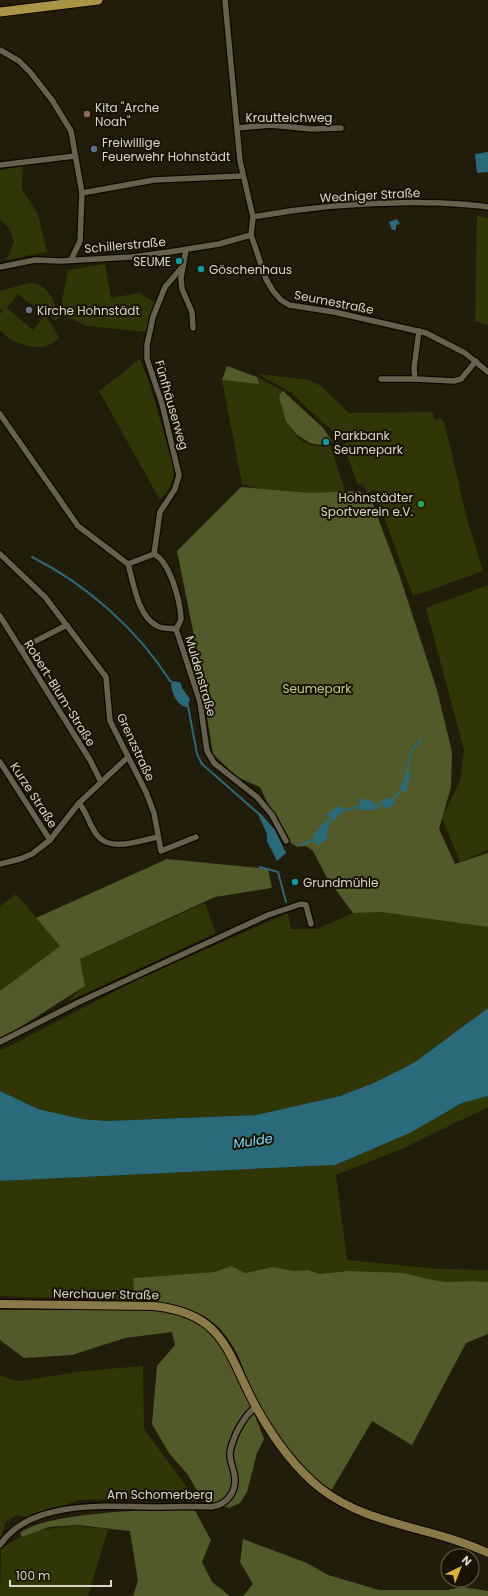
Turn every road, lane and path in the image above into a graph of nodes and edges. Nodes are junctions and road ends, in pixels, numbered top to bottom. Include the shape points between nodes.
1 (98, 0) edge
2 (225, 0) edge
3 (0, 12) edge
4 (0, 50) edge
5 (237, 128) junction
6 (341, 128) dead end
7 (75, 156) junction
8 (0, 165) edge
9 (243, 176) junction
10 (82, 193) junction
11 (488, 207) edge
12 (253, 217) junction
13 (251, 235) junction
14 (186, 250) junction
15 (71, 260) junction
16 (183, 266) junction
17 (0, 267) edge
18 (193, 328) dead end
19 (419, 331) junction
20 (476, 361) junction
21 (488, 372) edge
22 (380, 379) dead end
23 (415, 379) junction
24 (0, 414) edge
25 (0, 554) edge
26 (154, 554) junction
27 (128, 564) junction
28 (0, 616) edge
29 (67, 625) junction
30 (176, 629) junction
31 (20, 649) junction
32 (128, 757) junction
33 (0, 762) edge
34 (101, 782) junction
35 (79, 803) junction
36 (158, 837) junction
37 (196, 837) dead end
38 (50, 840) junction
39 (286, 841) dead end
40 (0, 864) edge
41 (311, 924) dead end
42 (0, 1042) edge
43 (0, 1304) edge
44 (256, 1407) junction
45 (0, 1545) edge
46 (488, 1553) edge

1 - 3 main road
2 - 5 street, Seumestraße
4 - 7 street via 30,72 52,100 71,131
5 - 6 street, Krautteichweg via 270,125 312,129
5 - 9 street, Seumestraße
7 - 8 street
7 - 10 street
9 - 10 street via 154,180
9 - 12 street, Seumestraße
10 - 15 street via 80,241
11 - 12 street, Wedniger Straße via 441,203 393,203 294,210
12 - 13 street, Seumestraße
13 - 14 street, Schillerstraße
13 - 19 street, Seumestraße via 266,279 285,303
14 - 15 street, Schillerstraße via 132,257
14 - 16 street, Fünfhäuserweg
15 - 17 street, Schillerstraße via 35,260
16 - 18 street, Fünfhäuserweg via 182,289 192,312
16 - 26 street, Fünfhäuserweg via 165,287 153,316 147,345 147,359 162,404 179,475 175,489 160,512
19 - 20 street, Seumestraße via 455,347
19 - 23 street
20 - 21 street, Seumestraße
20 - 23 street via 461,379
22 - 23 street
24 - 27 street via 78,526
25 - 29 street, Grenzstraße via 36,587
26 - 27 street
26 - 30 street, Muldenstraße via 159,557 173,581 181,620
27 - 30 street, Muldenstraße via 143,612 158,627
28 - 31 street, Robert-Blum-Straße
29 - 31 street
29 - 32 street, Grenzstraße via 106,676 110,721
30 - 39 street, Muldenstraße via 200,702 207,751 214,763 257,797 272,815
31 - 34 street, Robert-Blum-Straße via 90,760
32 - 34 street
32 - 36 street, Grenzstraße via 154,813
33 - 38 street, Kurze Straße
34 - 35 street
35 - 36 street via 86,811 96,835 106,841 116,845
35 - 38 street
36 - 37 street, Grenzstraße via 162,851
38 - 40 street via 32,854
41 - 42 street via 306,905 301,904 268,915
43 - 44 main road, Nerchauer Straße via 154,1306 187,1312 202,1320 220,1337
44 - 45 street, Am Schomerberg via 246,1418 230,1453 235,1475 234,1488 226,1501 211,1507 99,1506 54,1512 32,1519 15,1530
44 - 46 main road, Nerchauer Straße via 294,1462 334,1498 382,1519

